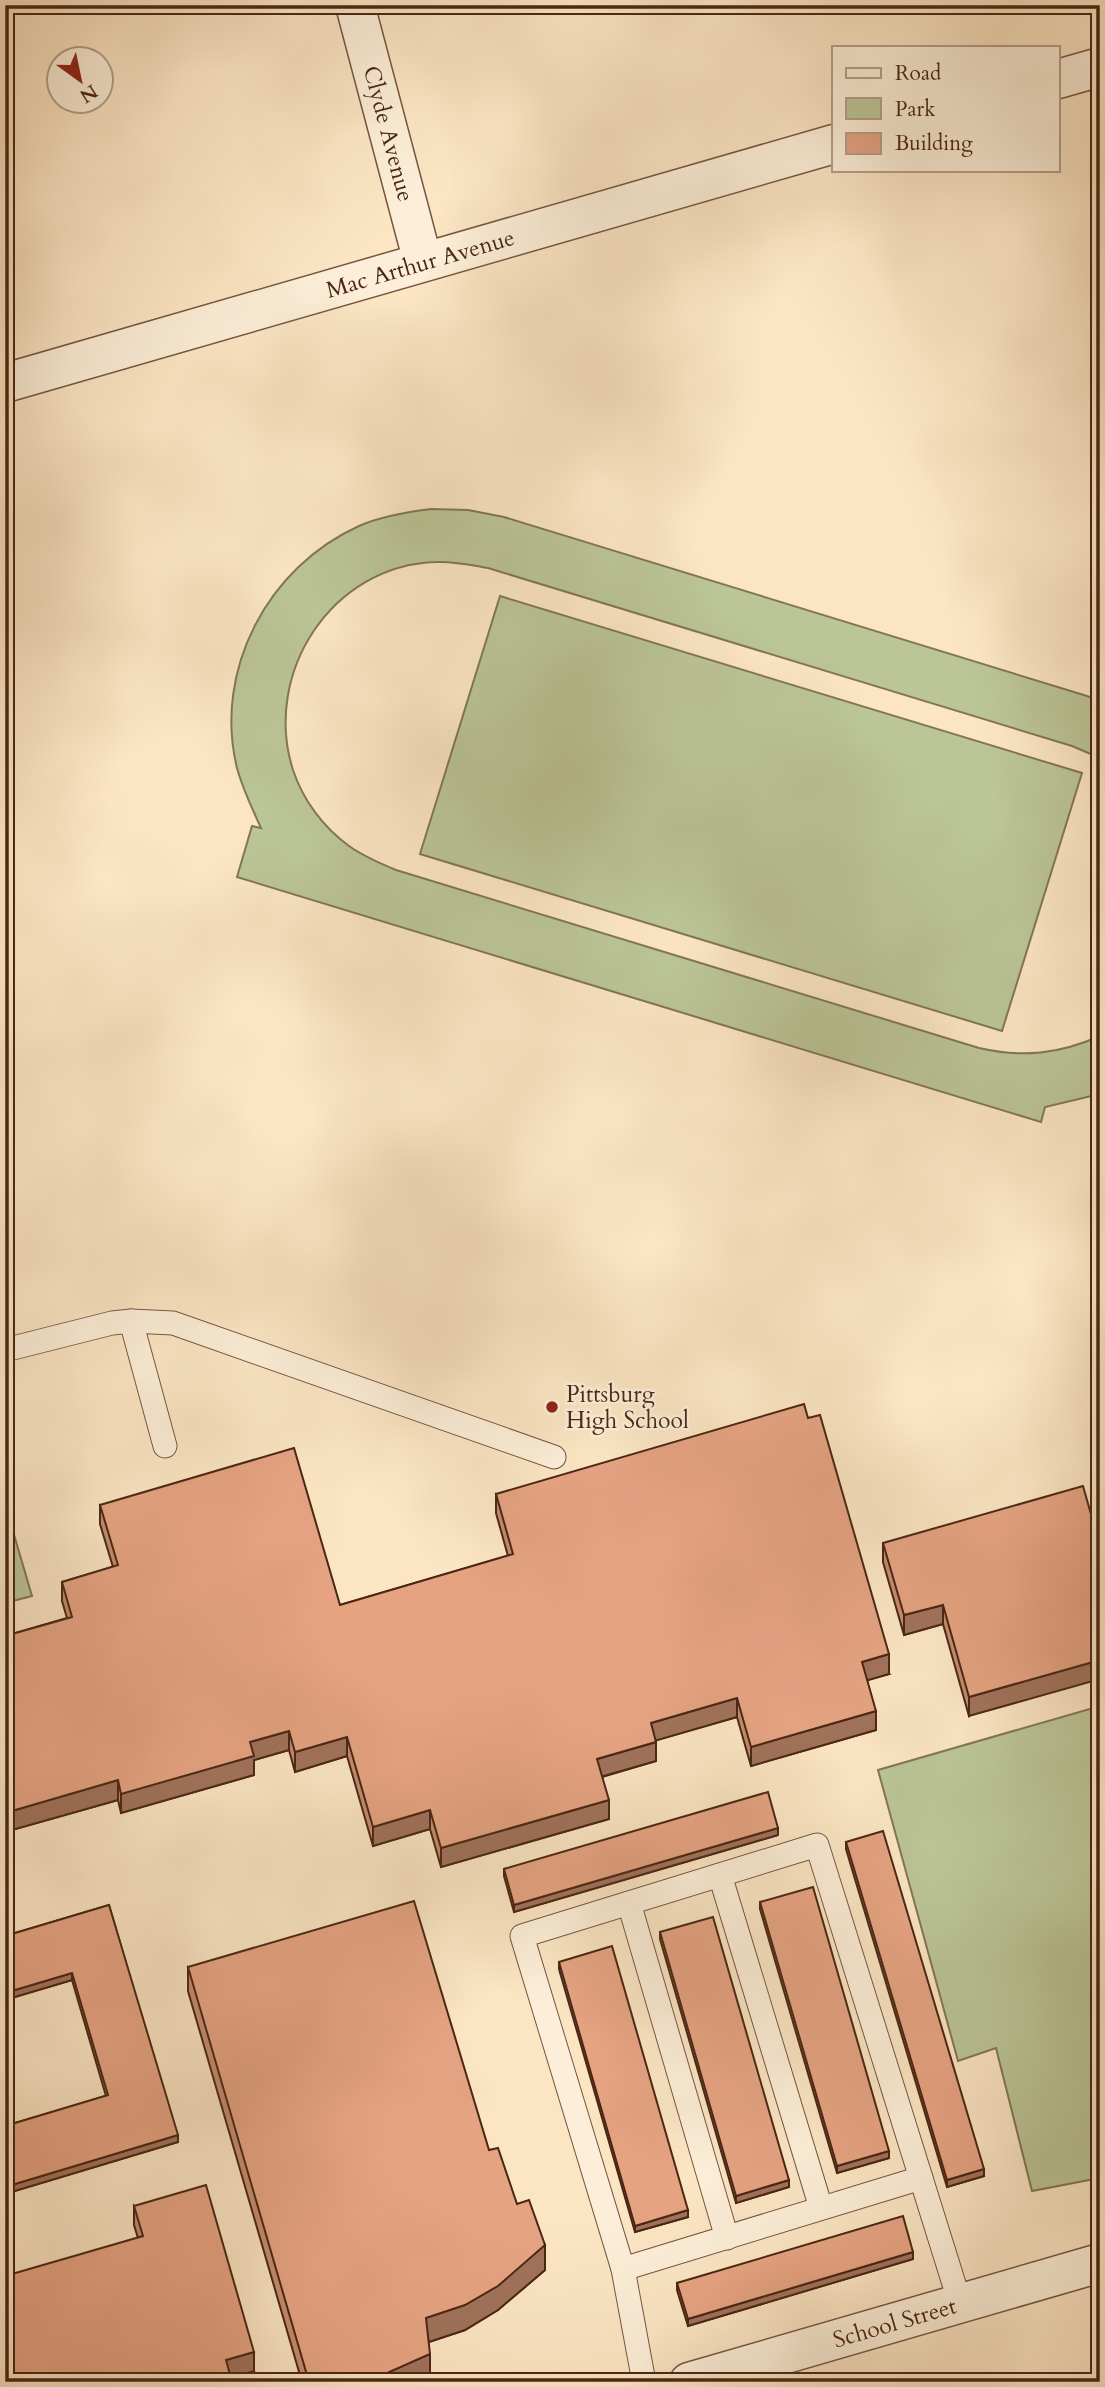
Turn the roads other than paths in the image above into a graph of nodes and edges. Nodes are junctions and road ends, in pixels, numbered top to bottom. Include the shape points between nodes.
1 (355, 5) edge
2 (1100, 67) edge
3 (1060, 78) edge
4 (832, 145) edge
5 (423, 262) junction
6 (5, 383) edge
7 (131, 1321) junction
8 (5, 1350) edge
9 (165, 1446) dead end
10 (554, 1457) dead end
11 (720, 1875) junction
12 (629, 1903) junction
13 (921, 2178) junction
14 (821, 2208) junction
15 (727, 2238) junction
16 (1100, 2263) edge
17 (623, 2269) junction
18 (960, 2303) junction
19 (643, 2382) edge
20 (689, 2382) edge

1 - 5 street, Clyde Avenue
2 - 3 street
4 - 5 street, Mac Arthur Avenue
5 - 6 street, Mac Arthur Avenue
7 - 8 lane
7 - 9 lane
7 - 10 lane via 173,1323
11 - 12 lane
11 - 13 lane via 817,1845
11 - 14 lane
12 - 15 lane
12 - 17 lane via 522,1936
13 - 14 lane
13 - 18 lane
14 - 15 lane
15 - 17 lane
16 - 18 street, School Street
17 - 19 lane
18 - 20 street, School Street

